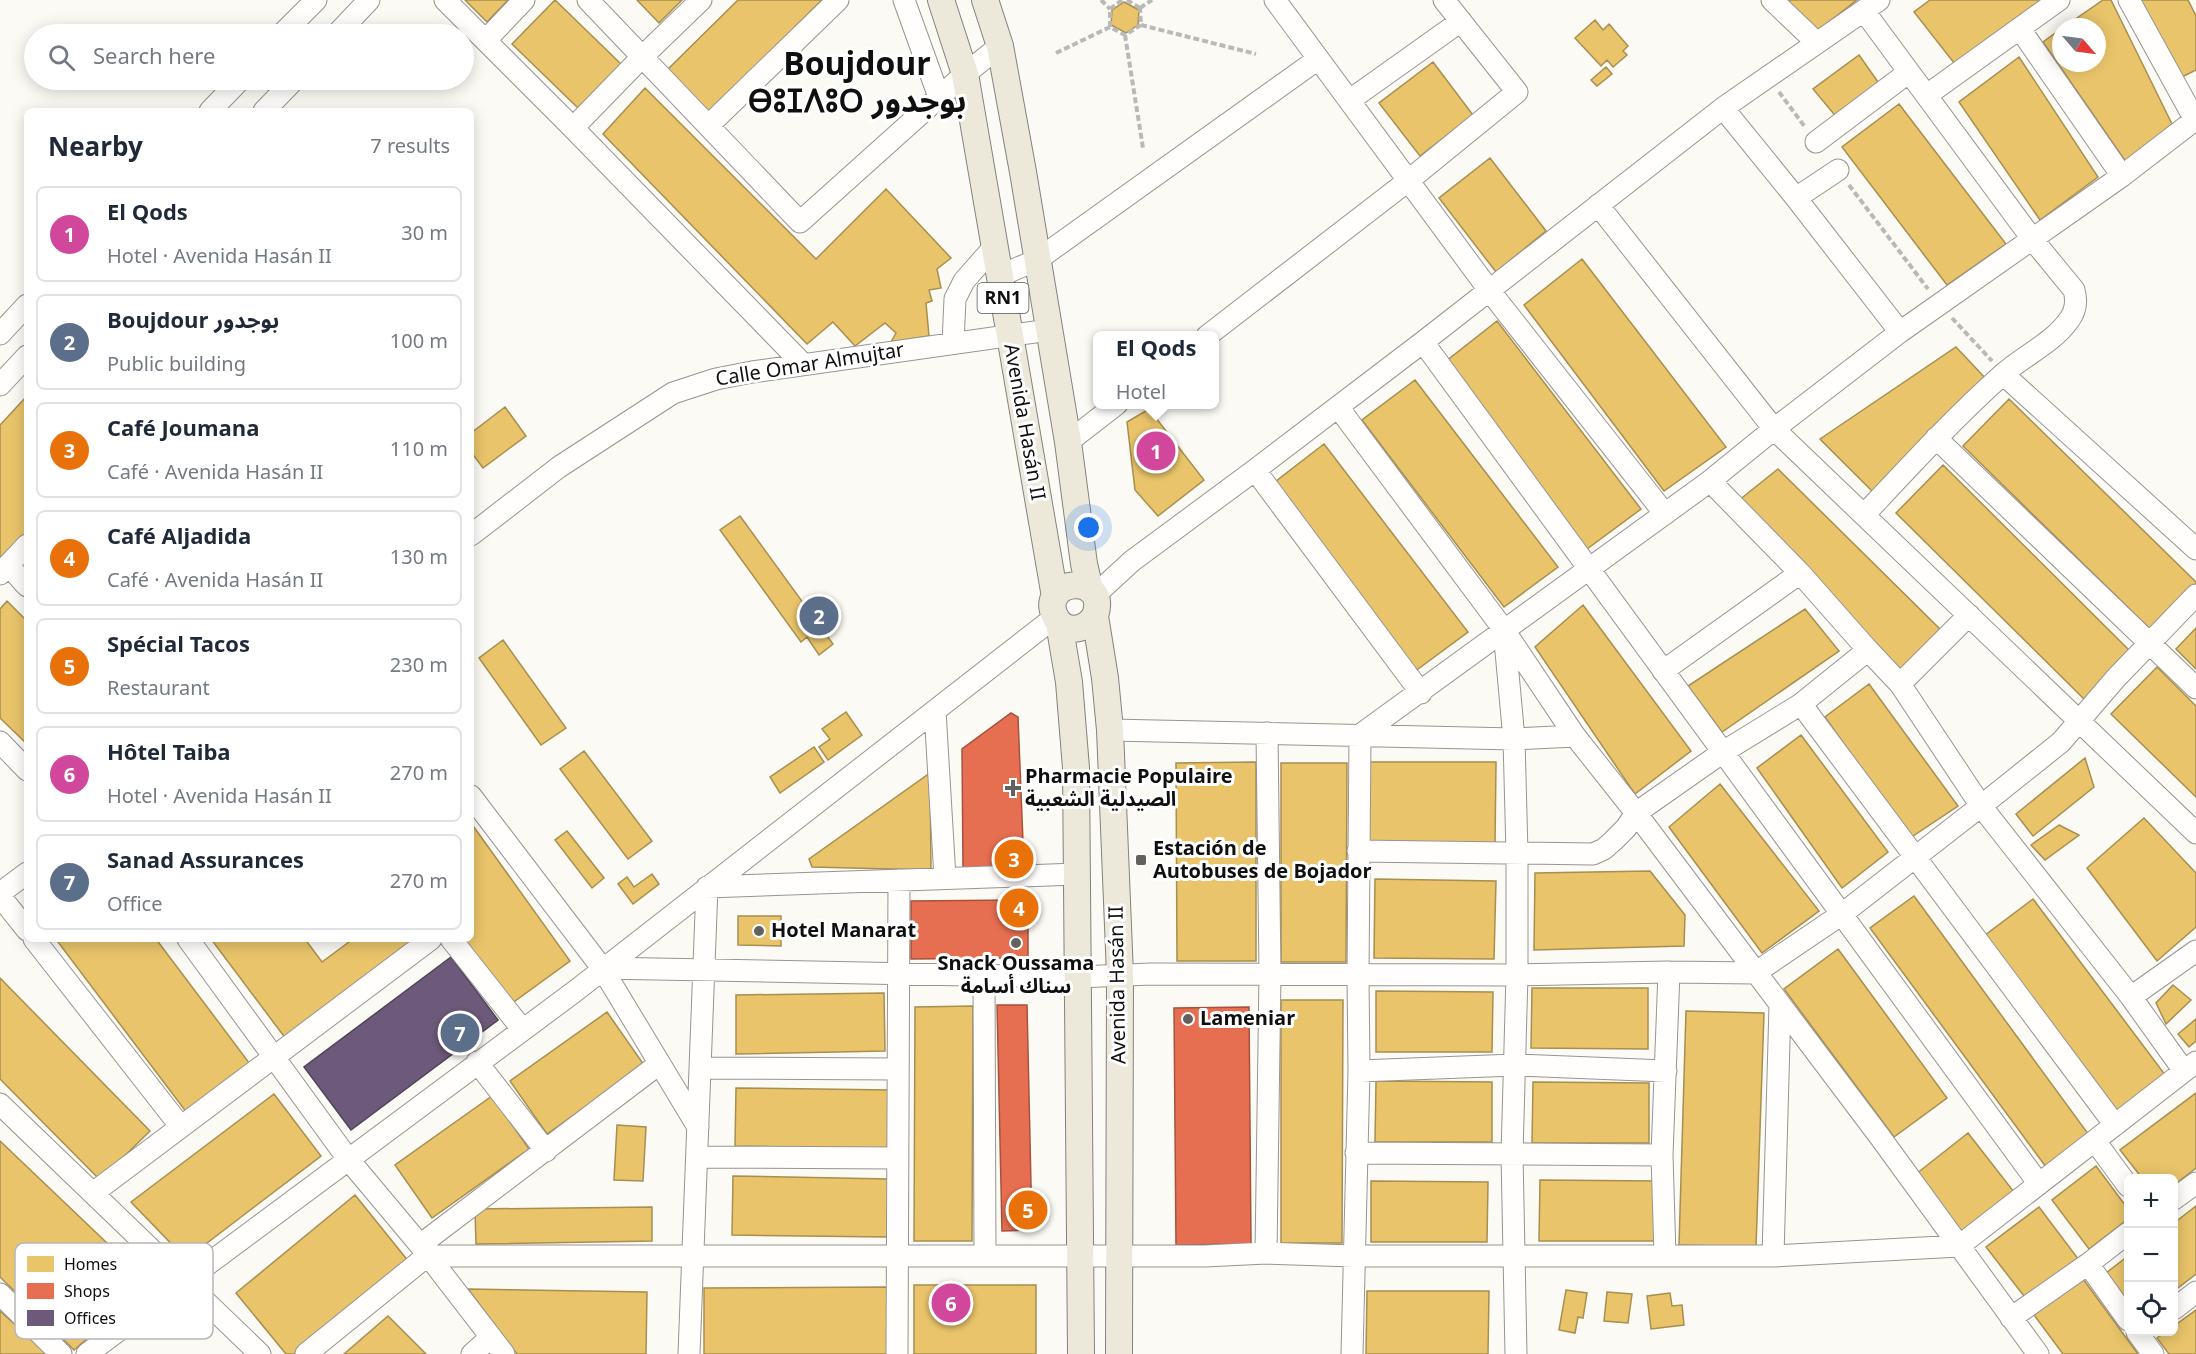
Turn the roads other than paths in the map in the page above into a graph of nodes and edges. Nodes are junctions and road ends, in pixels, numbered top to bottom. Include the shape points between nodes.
1 (316, 0) edge
2 (369, 0) edge
3 (445, 0) edge
4 (524, 0) edge
5 (588, 0) edge
6 (701, 0) edge
7 (838, 0) edge
8 (904, 0) edge
9 (941, 0) edge
10 (985, 0) edge
11 (1275, 0) edge
12 (1444, 0) edge
13 (1773, 0) edge
14 (2058, 0) edge
15 (2129, 0) edge
16 (1871, 5) edge
17 (1461, 21) junction
18 (292, 24) edge
19 (346, 24) edge
20 (470, 24) edge
21 (474, 28) edge
22 (2020, 29) junction
23 (486, 40) junction
24 (1816, 42) junction
25 (1000, 46) junction
26 (643, 56) junction
27 (1318, 58) junction
28 (1909, 72) junction
29 (964, 74) junction
30 (230, 90) edge
31 (284, 90) edge
32 (1927, 94) junction
33 (939, 97) junction
34 (1350, 100) junction
35 (213, 108) edge
36 (267, 108) edge
37 (1723, 108) junction
38 (2196, 120) edge
39 (709, 125) junction
40 (573, 128) junction
41 (1816, 142) road end
42 (1838, 170) road end
43 (2122, 176) junction
44 (1409, 180) junction
45 (1797, 198) junction
46 (1598, 205) junction
47 (2033, 240) junction
48 (994, 247) junction
49 (1037, 260) junction
50 (999, 276) junction
51 (1489, 290) junction
52 (24, 308) edge
53 (1049, 330) junction
54 (1213, 331) edge
55 (1900, 332) junction
56 (0, 334) edge
57 (1009, 336) junction
58 (1423, 342) junction
59 (953, 343) junction
60 (24, 359) edge
61 (802, 363) junction
62 (2003, 374) junction
63 (0, 385) edge
64 (1338, 407) junction
65 (1112, 409) edge
66 (1774, 429) junction
67 (1936, 438) junction
68 (1068, 442) junction
69 (1255, 470) junction
70 (1710, 481) junction
71 (1665, 514) junction
72 (1864, 516) junction
73 (474, 533) edge
74 (24, 548) edge
75 (2196, 549) edge
76 (4, 570) edge
77 (1590, 571) junction
78 (1800, 573) junction
79 (24, 584) edge
80 (2196, 595) edge
81 (1093, 601) junction
82 (1057, 613) junction
83 (1969, 615) junction
84 (1504, 630) junction
85 (2150, 644) junction
86 (1868, 650) junction
87 (1663, 671) junction
88 (1900, 684) junction
89 (2196, 688) edge
90 (1421, 693) junction
91 (1801, 704) junction
92 (935, 711) junction
93 (2078, 720) junction
94 (1110, 730) junction
95 (1267, 733) junction
96 (1360, 735) junction
97 (1575, 736) junction
98 (1514, 739) junction
99 (0, 742) edge
100 (1723, 752) junction
101 (24, 767) edge
102 (474, 800) edge
103 (1981, 806) junction
104 (1636, 813) junction
105 (2196, 833) edge
106 (1358, 851) junction
107 (1517, 853) junction
108 (1915, 857) junction
109 (1077, 874) junction
110 (24, 875) edge
111 (945, 878) junction
112 (899, 880) junction
113 (707, 887) junction
114 (0, 894) edge
115 (1842, 914) junction
116 (24, 926) edge
117 (36, 942) edge
118 (190, 942) edge
119 (427, 942) edge
120 (453, 942) edge
121 (2196, 951) edge
122 (602, 968) junction
123 (704, 970) junction
124 (1669, 972) junction
125 (898, 974) junction
126 (1270, 974) junction
127 (1755, 974) junction
128 (984, 975) junction
129 (1120, 975) junction
130 (1358, 975) junction
131 (1517, 975) junction
132 (1077, 977) junction
133 (2131, 997) junction
134 (1780, 1005) junction
135 (522, 1029) junction
136 (274, 1057) junction
137 (477, 1062) junction
138 (660, 1064) junction
139 (1515, 1065) junction
140 (2190, 1066) edge
141 (700, 1068) junction
142 (898, 1069) junction
143 (1359, 1071) junction
144 (1666, 1071) junction
145 (0, 1104) edge
146 (2115, 1125) junction
147 (181, 1127) junction
148 (698, 1127) junction
149 (2095, 1141) junction
150 (546, 1151) junction
151 (1356, 1153) junction
152 (1512, 1154) junction
153 (1662, 1155) junction
154 (697, 1157) junction
155 (898, 1158) junction
156 (348, 1159) junction
157 (2124, 1181) edge
158 (2196, 1182) edge
159 (2039, 1184) junction
160 (93, 1193) junction
161 (2178, 1196) edge
162 (2124, 1236) edge
163 (145, 1243) edge
164 (1959, 1246) junction
165 (423, 1250) junction
166 (1266, 1253) junction
167 (1513, 1255) junction
168 (693, 1256) junction
169 (898, 1256) junction
170 (985, 1256) junction
171 (1080, 1256) junction
172 (1119, 1256) junction
173 (1353, 1256) junction
174 (1665, 1256) junction
175 (1773, 1256) junction
176 (213, 1260) edge
177 (2088, 1264) junction
178 (2196, 1292) edge
179 (0, 1294) edge
180 (2178, 1306) edge
181 (213, 1308) edge
182 (15, 1309) edge
183 (2124, 1312) edge
184 (2011, 1317) junction
185 (2141, 1336) edge
186 (46, 1339) edge
187 (107, 1339) edge
188 (497, 1346) edge
189 (61, 1354) edge
190 (87, 1354) edge
191 (260, 1354) edge
192 (306, 1354) edge
193 (472, 1354) edge
194 (689, 1354) edge
195 (897, 1354) edge
196 (1081, 1354) edge
197 (1119, 1354) edge
198 (1352, 1354) edge
199 (1516, 1354) edge
200 (2038, 1354) edge
201 (2153, 1354) edge

1 - 18 street
2 - 19 street
3 - 20 street
4 - 23 street
5 - 26 street
6 - 26 street
7 - 39 street
8 - 33 street
9 - 29 main road, Avenida Hasán II / RN1
10 - 25 main road, Avenida Hasán II / RN1
11 - 27 street
12 - 17 street
13 - 24 street
14 - 22 street
15 - 38 street
16 - 24 street
16 - 28 street
17 - 34 street
17 - 44 street via 1517,92
21 - 23 street
22 - 32 street
22 - 43 street
23 - 40 street
24 - 37 street
25 - 29 street
25 - 49 main road, Avenida Hasán II / RN1
26 - 39 street
26 - 40 street
27 - 34 street
27 - 49 street
28 - 32 street
28 - 41 street
29 - 33 street
29 - 48 main road, Avenida Hasán II / RN1
30 - 35 street
31 - 36 street
32 - 47 street
33 - 39 street via 801,222
34 - 44 street
37 - 45 street
37 - 46 street
38 - 43 street
40 - 61 street
42 - 45 street
43 - 47 street
44 - 51 street
44 - 54 street
45 - 55 street
46 - 51 street
46 - 66 street
47 - 55 street
47 - 62 street via 2077,300 2070,320 2060,331
48 - 50 main road, Avenida Hasán II / RN1
48 - 59 street via 964,281 955,299
49 - 50 street
49 - 53 main road, Avenida Hasán II / RN1
50 - 57 main road, Avenida Hasán II / RN1
51 - 58 street
51 - 71 street
52 - 56 street
53 - 57 street, Calle Omar Almujtar
53 - 68 main road, Avenida Hasán II / RN1
55 - 66 street
57 - 59 street, Calle Omar Almujtar
57 - 82 main road, Avenida Hasán II / RN1
58 - 64 street
58 - 77 street
59 - 61 street, Calle Omar Almujtar
60 - 63 street
61 - 73 street, Calle Omar Almujtar via 716,379 673,393 559,467
62 - 67 street
62 - 75 street
64 - 69 street
64 - 84 street
65 - 68 street
66 - 70 street
66 - 72 street
67 - 72 street
67 - 85 street
68 - 81 main road, Avenida Hasán II / RN1 via 1084,564
69 - 81 street via 1132,561
69 - 90 street
70 - 71 street
70 - 78 street
71 - 77 street
72 - 83 street
74 - 76 street
76 - 79 street
77 - 84 street
77 - 87 street
78 - 86 street
78 - 87 street
80 - 85 street
81 - 82 main road via 1086,627 1072,629
81 - 82 main road via 1077,584 1064,587
81 - 94 main road, Avenida Hasán II / RN1
82 - 92 street
82 - 109 main road, Avenida Hasán II / RN1 via 1069,682 1076,768
83 - 88 street
83 - 93 street
84 - 90 street
84 - 97 street
84 - 98 street
85 - 89 street
85 - 93 street
86 - 88 street
86 - 91 street
87 - 100 street
88 - 103 street
90 - 96 street
91 - 100 street
91 - 108 street
92 - 111 street
92 - 113 street
93 - 103 street via 2061,742
93 - 105 street
94 - 95 street
94 - 129 main road, Avenida Hasán II / RN1
95 - 96 street
95 - 126 street
96 - 98 street
96 - 106 street
97 - 98 street
97 - 104 street
98 - 107 street
99 - 101 street
100 - 104 street
100 - 115 street
102 - 122 street
103 - 108 street
103 - 133 street
104 - 107 street via 1613,841 1593,854
104 - 127 street
106 - 107 street
106 - 130 street
107 - 131 street
108 - 115 street
108 - 146 street
109 - 111 street
109 - 132 main road, Avenida Hasán II / RN1
110 - 114 street
111 - 112 street
112 - 113 street
112 - 125 street
113 - 122 street
113 - 123 street
114 - 116 street
115 - 127 street
115 - 159 street
117 - 147 street
118 - 136 street
119 - 136 street
120 - 135 street
121 - 133 street
122 - 123 street
122 - 135 street
122 - 138 street
123 - 125 street
123 - 141 street
124 - 127 street
124 - 131 street
124 - 144 street
125 - 128 street
125 - 142 street
126 - 129 street
126 - 130 street
126 - 166 street
127 - 134 street
128 - 132 street
128 - 170 street
129 - 132 street
129 - 172 main road, Avenida Hasán II / RN1
130 - 131 street
130 - 143 street
131 - 139 street
132 - 171 main road, Avenida Hasán II / RN1
133 - 140 street
134 - 164 street
134 - 175 street
135 - 137 street
136 - 147 street
136 - 156 street
137 - 150 street
137 - 156 street
138 - 148 street
138 - 150 street
139 - 143 street
139 - 144 street
139 - 152 street
140 - 146 street
141 - 142 street
141 - 148 street
142 - 155 street
143 - 151 street
144 - 153 street
145 - 160 street
146 - 149 street
147 - 160 street
148 - 154 street
149 - 157 street
149 - 159 street
150 - 165 street
151 - 152 street
151 - 173 street
152 - 153 street
152 - 167 street
153 - 174 street
154 - 155 street
154 - 168 street
155 - 169 street
156 - 165 street
156 - 176 street
158 - 161 street
159 - 164 street
160 - 163 street
162 - 177 street
164 - 175 street
164 - 184 street
165 - 168 street
165 - 188 street
165 - 192 street
166 - 172 street
166 - 173 street
167 - 173 street
167 - 174 street
167 - 199 street
168 - 169 street
168 - 194 street
169 - 170 street
169 - 195 street
170 - 171 street
171 - 172 street
171 - 196 main road, Avenida Hasán II / RN1
172 - 197 main road, Avenida Hasán II / RN1
173 - 198 street
174 - 175 street
177 - 183 street
177 - 184 street
178 - 180 street
179 - 182 street
181 - 191 street
184 - 200 street
185 - 201 street
186 - 189 street
187 - 190 street
188 - 193 street

